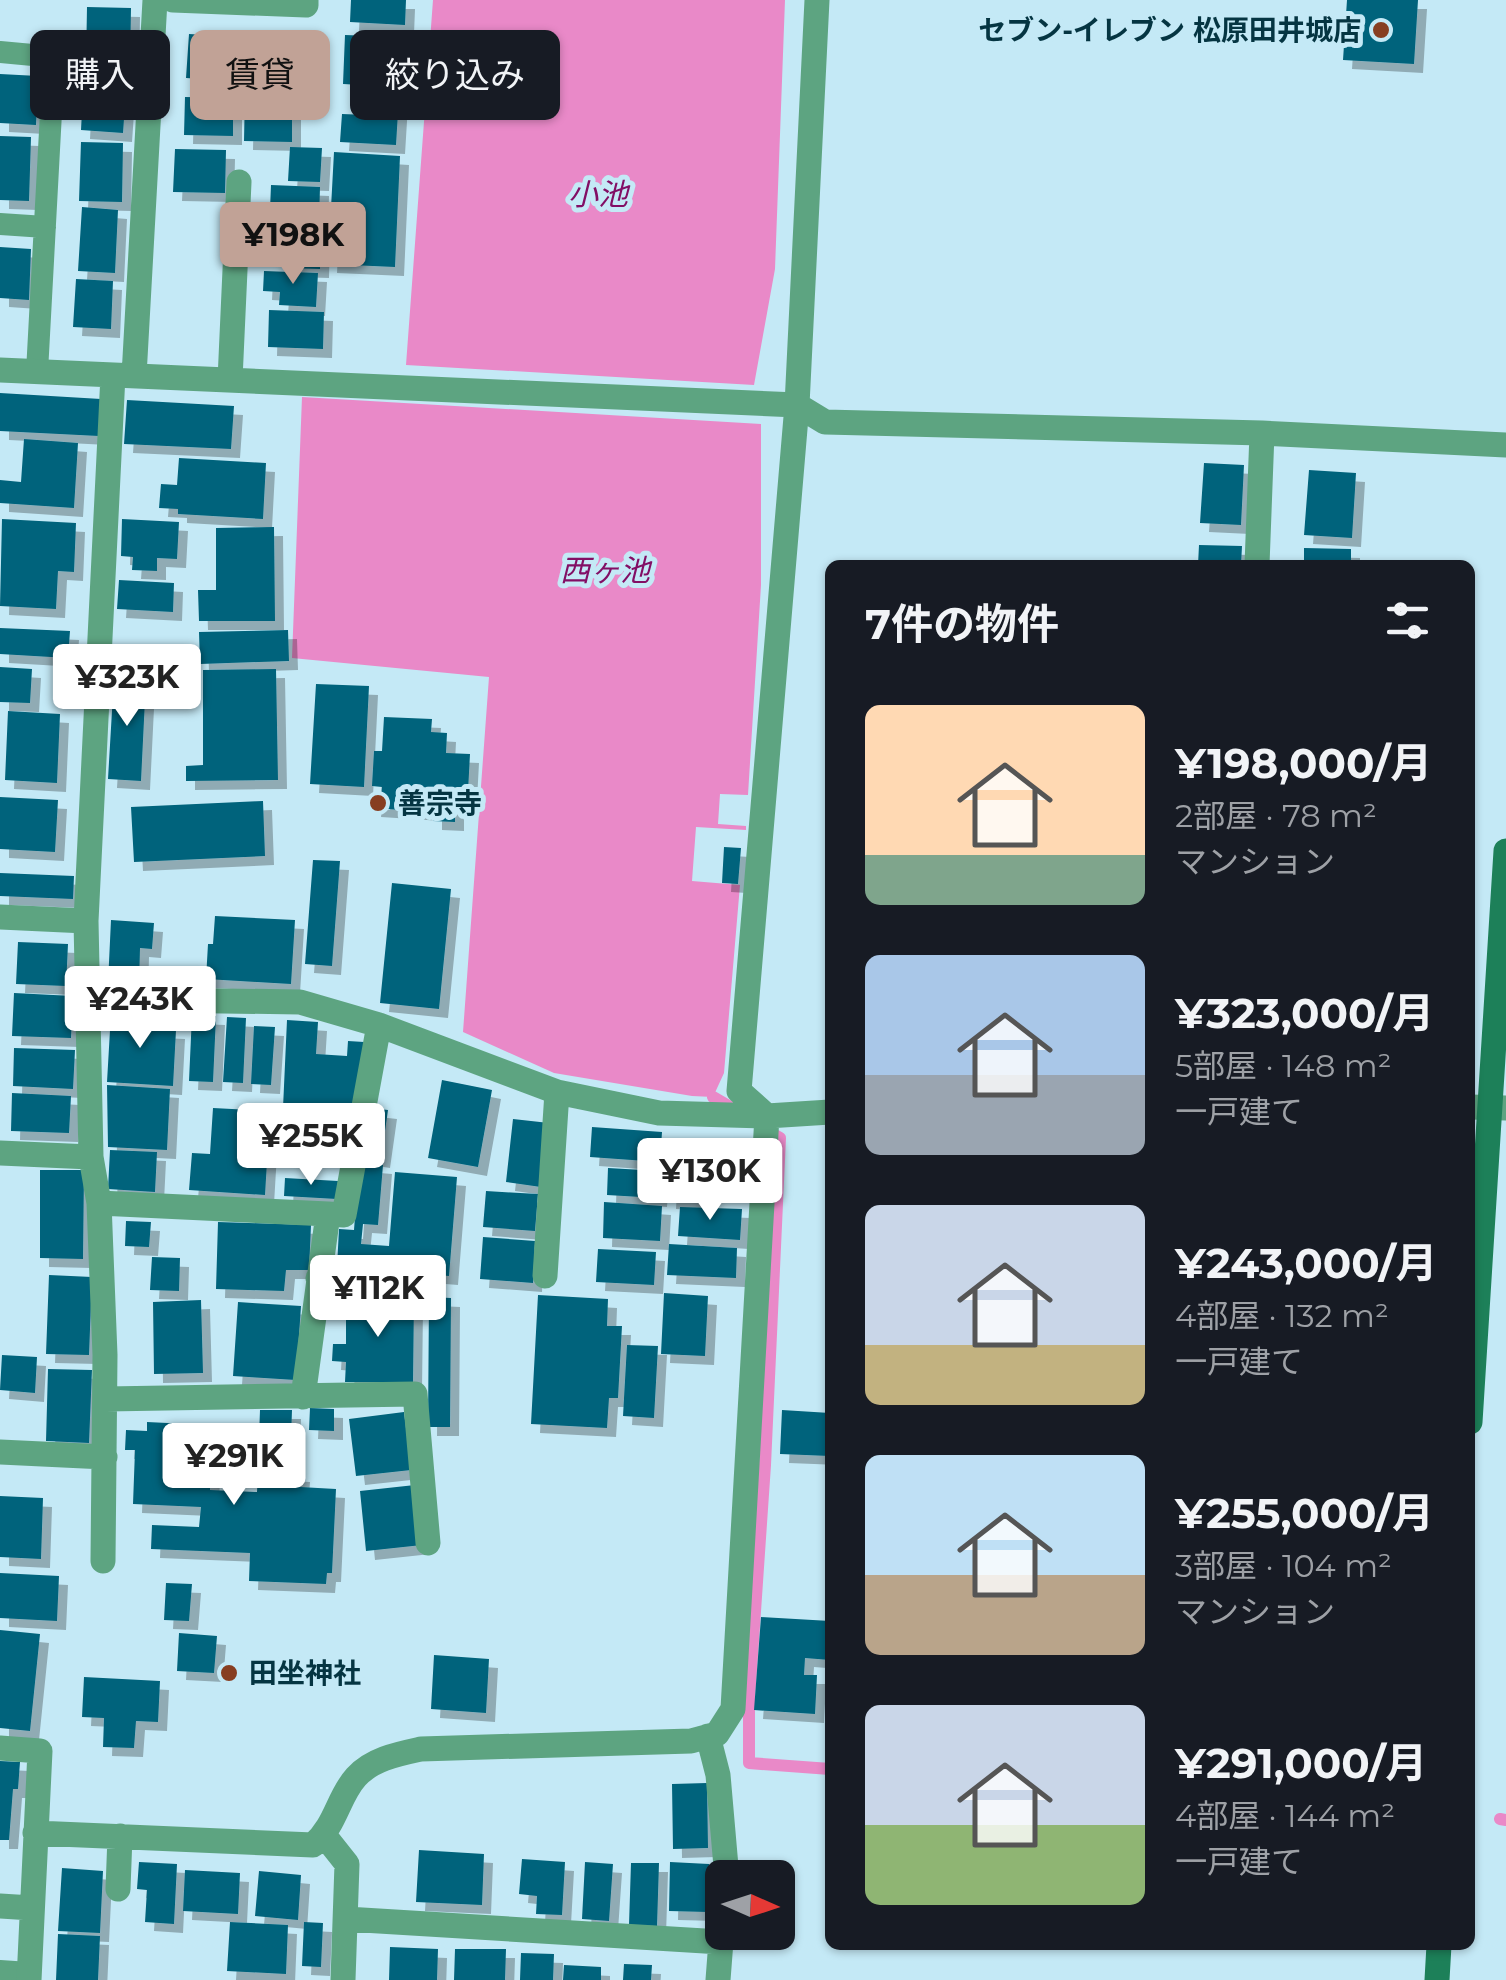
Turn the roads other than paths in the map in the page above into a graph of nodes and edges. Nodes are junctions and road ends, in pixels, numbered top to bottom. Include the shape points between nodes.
1 (154, 0) edge
2 (173, 0) edge
3 (306, 0) edge
4 (816, 0) edge
5 (0, 52) edge
6 (238, 182) dead end
7 (0, 224) edge
8 (45, 227) junction
9 (0, 370) edge
10 (38, 372) junction
11 (123, 376) junction
12 (230, 380) junction
13 (797, 405) junction
14 (1262, 433) junction
15 (1506, 445) edge
16 (1257, 560) edge
17 (1506, 851) edge
18 (0, 917) edge
19 (86, 922) junction
20 (87, 999) junction
21 (379, 1024) junction
22 (557, 1092) junction
23 (1488, 1108) edge
24 (825, 1112) edge
25 (768, 1116) junction
26 (0, 1154) edge
27 (91, 1157) junction
28 (98, 1203) junction
29 (328, 1214) junction
30 (545, 1276) dead end
31 (318, 1278) junction
32 (404, 1282) dead end
33 (1475, 1335) edge
34 (302, 1397) junction
35 (106, 1399) junction
36 (0, 1452) edge
37 (105, 1458) junction
38 (428, 1543) dead end
39 (103, 1561) dead end
40 (708, 1736) junction
41 (0, 1748) edge
42 (35, 1833) junction
43 (120, 1836) junction
44 (324, 1836) junction
45 (725, 1860) edge
46 (118, 1889) dead end
47 (0, 1906) edge
48 (32, 1908) junction
49 (346, 1919) junction
50 (705, 1934) edge
51 (721, 1950) edge
52 (1439, 1950) edge
53 (0, 1971) edge
54 (29, 1976) edge
55 (343, 1980) edge
56 (718, 1980) edge
57 (1437, 1980) edge

1 - 11 street
2 - 3 street
4 - 13 street
5 - 8 lane via 54,57
6 - 12 street
7 - 8 lane
8 - 10 lane
9 - 10 street
10 - 11 street
11 - 12 street
11 - 19 street
12 - 13 street
13 - 14 street via 826,422
13 - 25 street via 740,1091
14 - 15 street
14 - 16 street
17 - 23 main road
18 - 19 street
19 - 20 street
20 - 21 street via 300,1002
20 - 27 street
21 - 22 street
21 - 29 street via 344,1215
22 - 25 street via 659,1112
22 - 30 street
23 - 33 main road
24 - 25 street
25 - 40 street via 733,1709 717,1734
26 - 27 street
27 - 28 street
28 - 29 street
28 - 35 street
29 - 31 street
31 - 32 street
31 - 34 street
34 - 35 street
34 - 38 street via 415,1394
35 - 37 street
36 - 37 street
37 - 39 street
40 - 44 street via 421,1749 385,1757 356,1777
40 - 45 street
41 - 42 street via 40,1751
42 - 43 street
42 - 48 street
43 - 44 street via 312,1845
43 - 46 street
44 - 49 street via 347,1864
47 - 48 street
48 - 54 street
49 - 50 street
49 - 55 street
51 - 56 street
52 - 57 main road
53 - 54 lane

